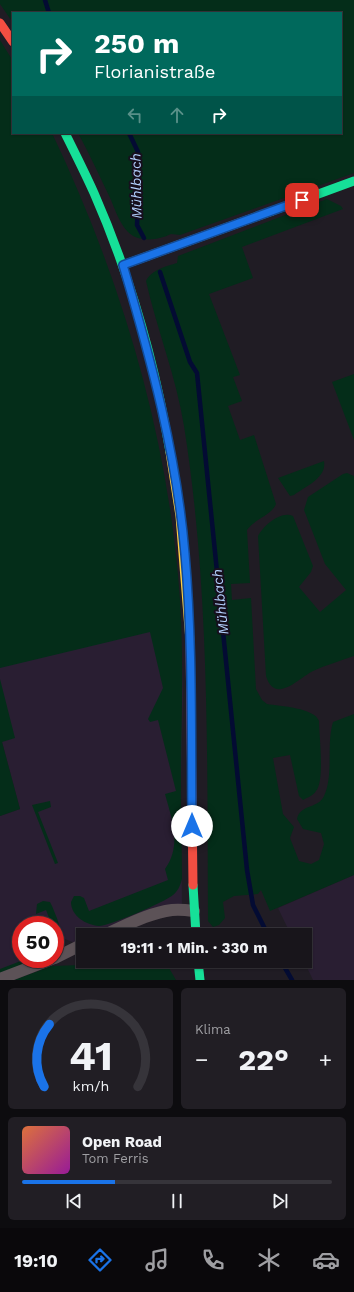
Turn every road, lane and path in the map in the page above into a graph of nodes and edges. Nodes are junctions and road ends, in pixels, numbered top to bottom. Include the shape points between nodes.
1 (0, 22) edge
2 (12, 40) edge
3 (65, 134) edge
4 (354, 181) edge
5 (123, 265) junction
6 (194, 910) junction
7 (120, 928) edge
8 (195, 928) edge
9 (76, 948) edge
10 (64, 954) edge
11 (29, 968) edge
12 (199, 968) edge
13 (0, 979) edge
14 (200, 980) edge

1 - 2 main road
3 - 5 main road via 99,204
4 - 5 main road
5 - 6 main road via 162,405 185,553 191,652
6 - 7 street via 172,910
6 - 8 main road
9 - 10 street
11 - 13 street
12 - 14 main road

